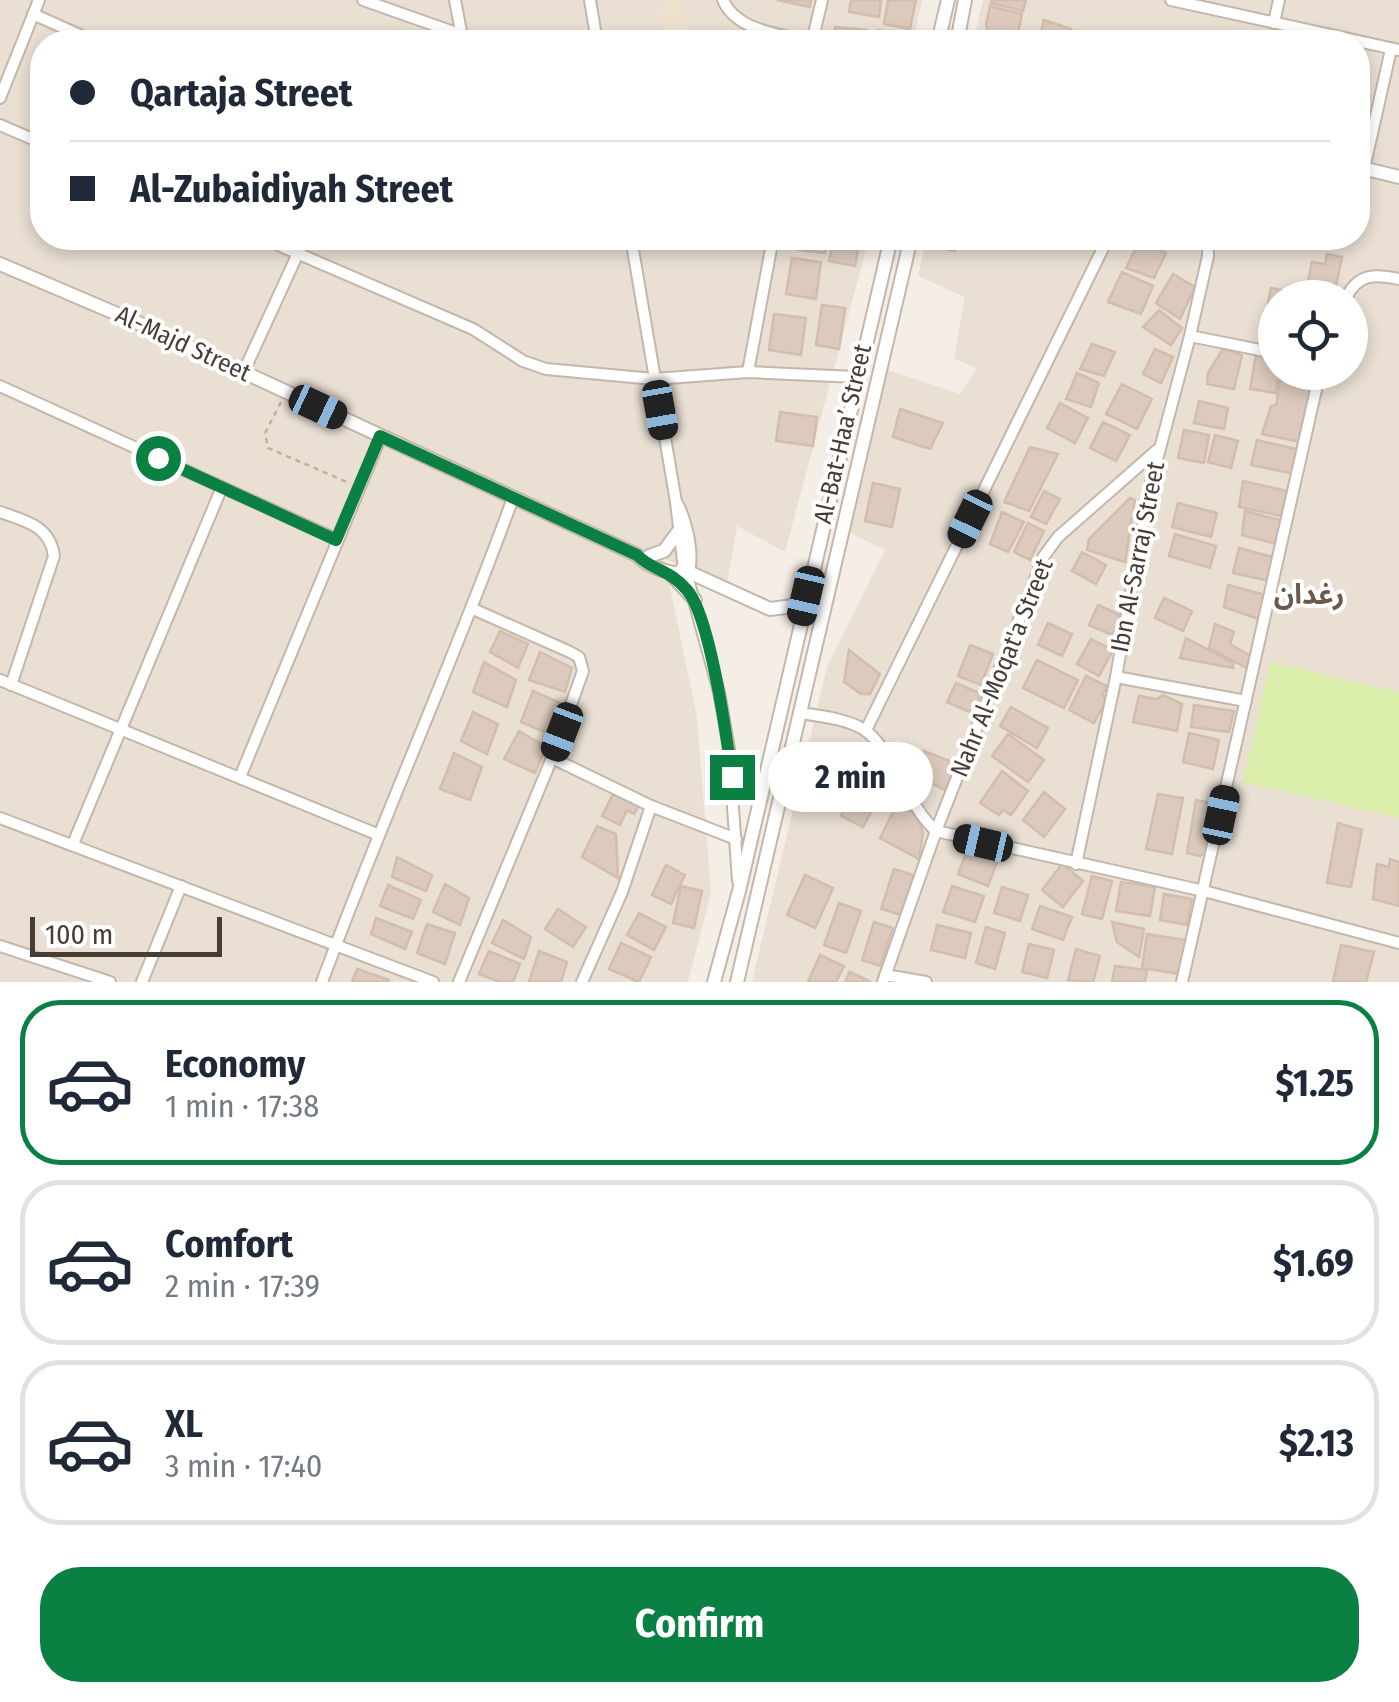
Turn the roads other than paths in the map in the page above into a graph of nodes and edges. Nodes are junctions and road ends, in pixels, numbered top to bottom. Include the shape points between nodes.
1 (39, 0) edge
2 (363, 0) edge
3 (455, 0) edge
4 (590, 0) edge
5 (723, 0) edge
6 (822, 0) edge
7 (948, 0) edge
8 (966, 0) edge
9 (1172, 0) edge
10 (1279, 0) edge
11 (33, 14) junction
12 (1274, 23) junction
13 (68, 30) edge
14 (440, 30) edge
15 (461, 30) edge
16 (596, 30) edge
17 (769, 30) edge
18 (815, 30) edge
19 (941, 30) edge
20 (960, 30) edge
21 (1305, 30) edge
22 (1370, 44) edge
23 (1395, 50) edge
24 (0, 98) edge
25 (0, 125) edge
26 (1370, 137) edge
27 (30, 138) edge
28 (1370, 170) edge
29 (1399, 176) edge
30 (291, 250) edge
31 (299, 250) edge
32 (632, 250) edge
33 (771, 250) edge
34 (887, 250) edge
35 (908, 250) edge
36 (1102, 250) edge
37 (1208, 250) edge
38 (298, 253) junction
39 (0, 264) edge
40 (1399, 279) edge
41 (1359, 280) edge
42 (1190, 336) junction
43 (1258, 350) edge
44 (244, 372) junction
45 (748, 372) junction
46 (856, 377) junction
47 (654, 379) junction
48 (877, 382) junction
49 (0, 386) edge
50 (1316, 390) edge
51 (380, 436) junction
52 (1158, 450) junction
53 (222, 487) junction
54 (513, 498) junction
55 (676, 502) junction
56 (0, 512) edge
57 (678, 532) junction
58 (336, 540) junction
59 (643, 556) junction
60 (667, 570) junction
61 (688, 573) junction
62 (806, 596) junction
63 (695, 600) junction
64 (473, 609) junction
65 (1116, 677) junction
66 (6, 682) edge
67 (1246, 700) junction
68 (801, 713) junction
69 (121, 728) junction
70 (866, 730) junction
71 (552, 758) junction
72 (240, 777) junction
73 (651, 806) junction
74 (0, 818) edge
75 (936, 831) junction
76 (379, 835) junction
77 (736, 839) junction
78 (72, 844) junction
79 (1076, 864) junction
80 (182, 886) junction
81 (1204, 891) junction
82 (739, 892) junction
83 (1399, 943) edge
84 (336, 945) junction
85 (0, 946) edge
86 (884, 979) edge
87 (110, 982) edge
88 (142, 982) edge
89 (322, 982) edge
90 (433, 982) edge
91 (458, 982) edge
92 (582, 982) edge
93 (714, 982) edge
94 (737, 982) edge
95 (926, 982) edge
96 (1182, 982) edge

1 - 11 street
2 - 14 street
3 - 15 street
4 - 16 street
5 - 17 street via 740,22
6 - 18 street
7 - 19 street
8 - 20 street
9 - 12 street
10 - 12 street
11 - 13 street
11 - 24 street
12 - 21 street
22 - 23 street
23 - 26 street
25 - 27 street
28 - 29 street
30 - 38 street
31 - 38 street
32 - 47 street
33 - 45 street
34 - 46 street, Al-Bat-Haa’ Street
35 - 48 street, Al-Bat-Haa’ Street
36 - 70 street
37 - 42 street, Ibn Al-Sarraj Street
38 - 44 street
38 - 47 street via 473,329 546,369
39 - 44 street, Al-Majd Street
40 - 41 street
42 - 43 street
42 - 52 street, Ibn Al-Sarraj Street
44 - 51 street, Al-Majd Street
45 - 46 street
45 - 47 street
46 - 48 street
46 - 62 street, Al-Bat-Haa’ Street
47 - 55 street
48 - 68 street, Al-Bat-Haa’ Street
49 - 53 street
50 - 67 street
51 - 54 street, Al-Majd Street
51 - 58 street
52 - 65 street, Ibn Al-Sarraj Street
52 - 75 street, Nahr Al-Moqat'a Street via 1044,556
53 - 58 street
53 - 69 street
54 - 59 street, Al-Majd Street
54 - 64 street
55 - 57 street
55 - 61 street via 684,519
56 - 66 street via 44,531 54,556
57 - 59 street via 670,546
57 - 61 street
58 - 72 street
59 - 60 street, Al-Majd Street via 646,564
59 - 61 street, Al-Majd Street
60 - 61 street, Al-Majd Street
60 - 63 street
61 - 62 street, Al-Majd Street via 770,609 786,609
61 - 63 street
62 - 82 street, Al-Bat-Haa’ Street
63 - 77 street via 724,718
64 - 71 street via 583,664
64 - 76 street
65 - 67 street
65 - 79 street, Ibn Al-Sarraj Street
66 - 69 street
67 - 81 street
68 - 70 street
68 - 94 street, Al-Bat-Haa’ Street
69 - 72 street
69 - 78 street
70 - 75 street
71 - 73 street
71 - 91 street
72 - 76 street
73 - 77 street
73 - 92 street
74 - 78 street
75 - 79 street
75 - 86 street, Nahr Al-Moqat'a Street
76 - 84 street
77 - 82 street
78 - 80 street
79 - 81 street
80 - 84 street
80 - 88 street
81 - 83 street
81 - 96 street
82 - 93 street, Al-Bat-Haa’ Street
84 - 89 street
84 - 90 street
85 - 87 street
86 - 95 street

